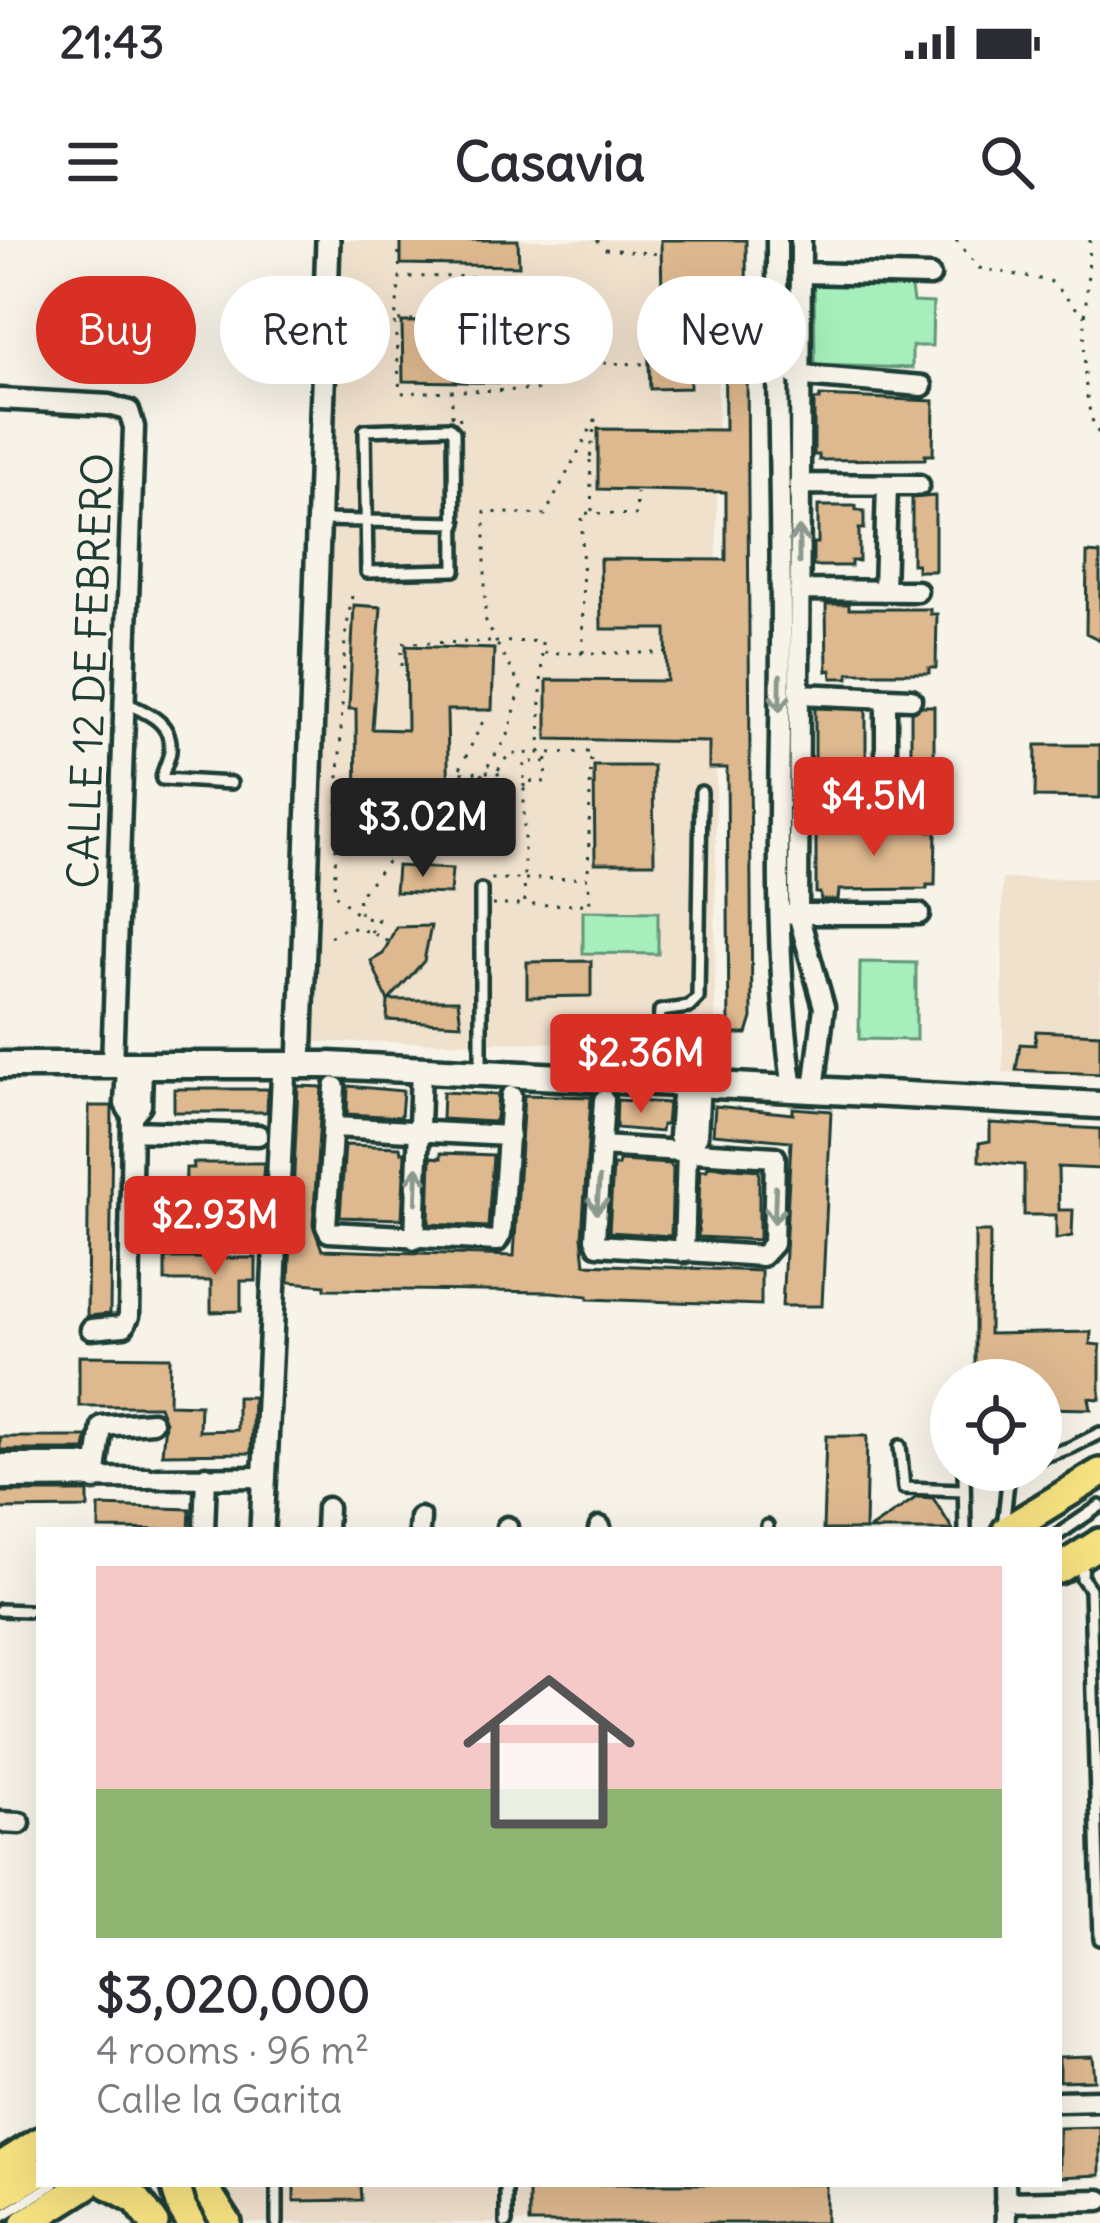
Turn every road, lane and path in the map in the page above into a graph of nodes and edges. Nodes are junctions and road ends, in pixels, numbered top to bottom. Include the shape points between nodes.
1 (328, 240) edge
2 (398, 240) edge
3 (597, 240) edge
4 (777, 240) edge
5 (801, 240) edge
6 (956, 240) edge
7 (1090, 240) edge
8 (662, 254) dead end
9 (802, 273) joint
10 (777, 276) edge
11 (931, 276) dead end
12 (400, 277) junction
13 (414, 277) edge
14 (1085, 318) junction
15 (414, 320) edge
16 (395, 321) junction
17 (806, 375) edge
18 (537, 384) edge
19 (777, 384) edge
20 (802, 384) edge
21 (922, 386) dead end
22 (452, 391) junction
23 (0, 399) edge
24 (460, 435) dead end
25 (1100, 435) edge
26 (590, 459) junction
27 (598, 460) dead end
28 (799, 484) junction
29 (887, 485) junction
30 (919, 485) dead end
31 (636, 493) dead end
32 (592, 513) junction
33 (321, 520) junction
34 (365, 521) junction
35 (455, 523) junction
36 (799, 590) junction
37 (884, 591) junction
38 (917, 591) dead end
39 (352, 596) dead end
40 (790, 632) junction
41 (496, 642) junction
42 (542, 653) junction
43 (583, 653) junction
44 (666, 653) dead end
45 (406, 677) dead end
46 (800, 694) junction
47 (886, 698) junction
48 (911, 699) dead end
49 (126, 703) junction
50 (485, 717) dead end
51 (540, 753) junction
52 (548, 753) junction
53 (547, 762) junction
54 (484, 772) junction
55 (497, 772) junction
56 (524, 781) junction
57 (231, 783) dead end
58 (524, 789) junction
59 (701, 792) dead end
60 (800, 810) junction
61 (886, 813) junction
62 (914, 813) dead end
63 (588, 878) junction
64 (524, 879) junction
65 (483, 891) joint
66 (486, 905) dead end
67 (526, 905) junction
68 (778, 914) junction
69 (798, 914) junction
70 (919, 914) dead end
71 (361, 918) junction
72 (370, 932) junction
73 (330, 938) dead end
74 (389, 943) dead end
75 (0, 1065) edge
76 (127, 1065) junction
77 (292, 1065) junction
78 (421, 1070) junction
79 (481, 1072) junction
80 (656, 1081) junction
81 (691, 1083) junction
82 (335, 1087) dead end
83 (803, 1089) junction
84 (511, 1096) dead end
85 (604, 1100) dead end
86 (1100, 1105) edge
87 (132, 1124) junction
88 (333, 1127) junction
89 (419, 1131) junction
90 (258, 1135) dead end
91 (509, 1136) junction
92 (601, 1146) junction
93 (688, 1150) junction
94 (130, 1227) junction
95 (255, 1228) dead end
96 (415, 1239) junction
97 (684, 1252) junction
98 (91, 1329) dead end
99 (152, 1422) dead end
100 (1100, 1432) edge
101 (900, 1446) dead end
102 (1062, 1450) edge
103 (0, 1464) edge
104 (95, 1472) junction
105 (206, 1476) junction
106 (265, 1477) junction
107 (1100, 1477) edge
108 (0, 1479) edge
109 (930, 1489) edge
110 (964, 1491) edge
111 (1007, 1491) edge
112 (1100, 1506) edge
113 (327, 1508) dead end
114 (204, 1527) edge
115 (262, 1527) edge
116 (326, 1527) edge
117 (964, 1527) edge
118 (1005, 1527) edge
119 (1010, 1527) edge
120 (1042, 1527) edge
121 (1100, 1528) edge
122 (1062, 1532) edge
123 (1081, 1550) edge
124 (0, 1610) edge
125 (28, 1611) dead end
126 (1100, 1939) edge
127 (1100, 2100) edge
128 (1062, 2101) edge
129 (36, 2144) edge
130 (0, 2167) edge
131 (36, 2178) edge
132 (49, 2187) edge
133 (83, 2187) edge
134 (113, 2187) edge
135 (165, 2187) edge
136 (176, 2187) edge
137 (204, 2187) edge
138 (277, 2187) edge
139 (506, 2187) edge
140 (1005, 2193) edge
141 (0, 2199) edge
142 (1100, 2200) edge
143 (0, 2217) edge
144 (26, 2223) edge
145 (154, 2223) edge
146 (196, 2223) edge
147 (227, 2223) edge
148 (277, 2223) edge
149 (506, 2223) edge
150 (1006, 2223) edge

1 - 33 street
2 - 12 path
3 - 8 path via 605,249
4 - 10 street
5 - 9 street
6 - 14 path via 979,268 1050,281
7 - 14 path
9 - 11 street
12 - 13 path
12 - 16 path
14 - 25 path via 1086,397
15 - 16 path
16 - 22 path via 400,393
17 - 21 street
18 - 22 path
19 - 40 street
20 - 28 street
22 - 24 path
23 - 49 street, CALLE 12 DE FEBRERO via 129,411
26 - 27 path
26 - 32 path
26 - 41 path via 596,420 545,515 484,512 485,619
28 - 29 street
36 -> 28 street
29 - 30 street
29 - 37 street
31 - 32 path via 637,514
32 - 43 path via 582,513
33 - 34 lane
33 - 77 street
34 - 35 lane
34 - 35 lane via 371,573 455,570
34 - 35 lane via 365,430 449,427
36 - 37 street
36 - 40 street
37 - 38 street
39 - 71 path via 334,893
40 - 46 street
40 -> 68 street
41 - 42 path via 542,641
41 - 45 path via 402,643
41 - 54 path via 521,686 508,735
42 - 43 path
42 - 51 path
43 - 44 path
46 - 47 street
46 - 60 street
47 - 48 street
47 - 61 street
49 - 57 lane via 166,730 170,756 162,778
49 - 76 street, CALLE 12 DE FEBRERO
50 - 54 path via 458,773
51 - 52 path
51 - 55 path via 509,754
52 - 53 path
52 - 63 path via 591,752
53 - 56 path via 524,762
53 - 56 path via 546,782
54 - 55 path
54 - 71 path via 464,805 387,862 358,897
55 - 58 path via 510,791
56 - 58 path
58 - 64 path
59 - 80 lane via 698,998 660,1010
60 - 61 street
60 - 69 street
61 - 62 street
63 - 64 path
63 - 67 path via 590,904
64 - 65 path via 486,879
64 - 67 path
65 - 79 lane
66 - 67 path
68 - 69 street
68 - 83 street via 782,1012
69 - 70 street
69 - 83 street via 824,1007
71 - 72 path via 378,919
72 - 73 path via 347,928
72 - 74 path
75 - 76 main road
76 - 77 main road
76 - 87 street, CALLE 12 DE FEBRERO
77 - 78 main road
77 - 106 street
78 - 79 main road
78 - 89 street
79 - 80 main road
80 - 81 main road
81 - 83 main road
81 - 93 street via 679,1136
82 - 88 street
83 - 86 main road
84 - 91 street
85 - 92 street
87 - 90 street
87 - 94 street, CALLE 12 DE FEBRERO
88 - 89 street
88 - 96 street via 329,1232
89 - 91 street
96 -> 89 street
91 - 96 street via 497,1240
92 - 93 street
92 -> 97 street via 598,1245
93 - 97 street
93 -> 97 street via 777,1161 769,1252
94 - 95 street
94 - 98 street, CALLE 12 DE FEBRERO via 129,1316 124,1326
99 - 104 street via 102,1426
100 - 102 lane
101 - 109 lane via 904,1488
103 - 104 street
104 - 105 street
104 - 108 street
105 - 106 street
105 - 114 street
106 - 115 street
107 - 119 main road
107 - 120 main road
110 - 117 lane
111 - 118 lane
112 - 122 lane
113 - 116 street
121 - 123 lane
123 - 126 lane via 1090,1589
124 - 125 lane
127 - 128 street
129 - 130 main road
131 - 141 main road
132 - 143 lane
133 - 144 main road
134 - 145 main road
135 - 146 main road, bridge
136 - 146 main road, bridge
137 - 147 main road
138 - 148 lane
139 - 149 lane
140 - 142 street
140 - 150 street

